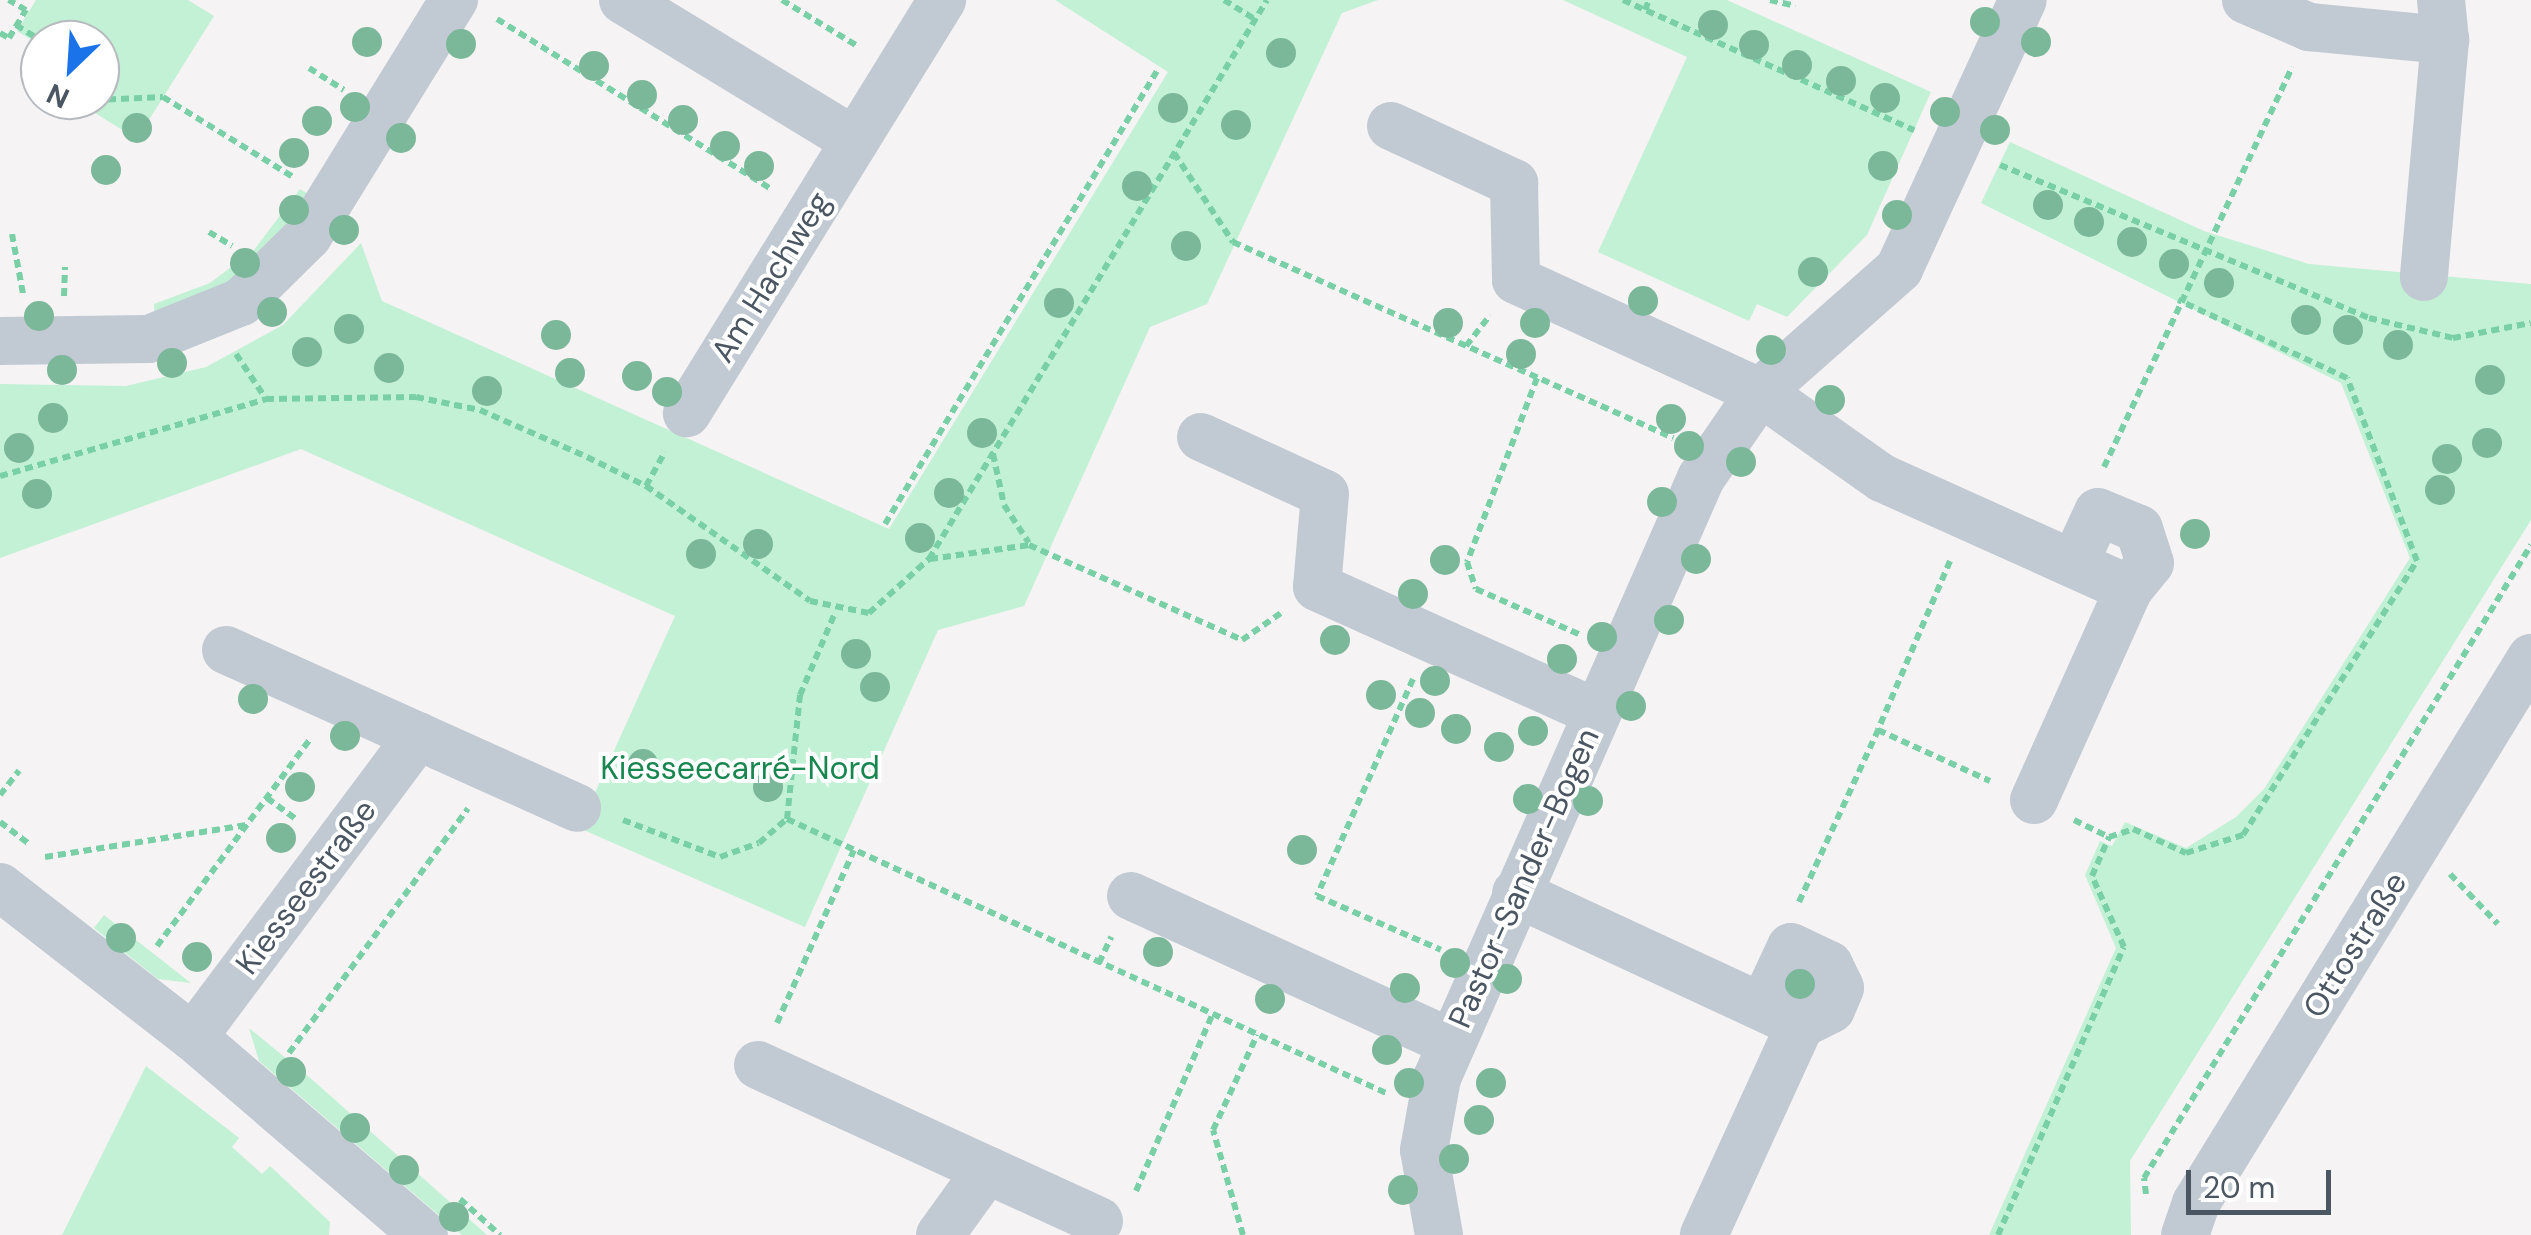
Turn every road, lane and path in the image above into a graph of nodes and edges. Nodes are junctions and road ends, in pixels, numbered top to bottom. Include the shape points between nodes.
1 (9, 0) edge
2 (623, 0) edge
3 (782, 0) edge
4 (942, 0) edge
5 (1224, 0) edge
6 (1623, 0) edge
7 (1650, 0) edge
8 (1770, 0) edge
9 (2024, 0) edge
10 (2246, 0) edge
11 (469, 5) edge
12 (1795, 6) dead end
13 (1645, 10) junction
14 (2316, 14) edge
15 (1255, 20) dead end
16 (2443, 20) edge
17 (16, 26) junction
18 (20, 28) edge
19 (0, 33) edge
20 (899, 70) junction
21 (1158, 71) dead end
22 (120, 99) edge
23 (1391, 126) dead end
24 (855, 141) junction
25 (1958, 147) junction
26 (1174, 153) dead end
27 (330, 200) junction
28 (811, 213) junction
29 (12, 234) dead end
30 (2203, 255) junction
31 (2424, 277) dead end
32 (24, 300) dead end
33 (2178, 300) junction
34 (2531, 324) edge
35 (0, 341) edge
36 (1537, 378) junction
37 (1760, 392) junction
38 (687, 413) dead end
39 (1201, 438) dead end
40 (1675, 439) dead end
41 (992, 452) dead end
42 (2098, 512) junction
43 (1969, 516) junction
44 (885, 524) dead end
45 (1029, 544) junction
46 (2531, 544) edge
47 (929, 560) dead end
48 (2074, 564) junction
49 (1317, 587) junction
50 (2129, 589) junction
51 (835, 613) dead end
52 (1431, 638) junction
53 (1587, 638) dead end
54 (226, 650) dead end
55 (2531, 658) edge
56 (339, 701) junction
57 (1597, 713) junction
58 (1878, 730) junction
59 (418, 736) junction
60 (495, 770) junction
61 (19, 771) dead end
62 (0, 796) edge
63 (2034, 800) junction
64 (576, 808) joint
65 (787, 819) junction
66 (248, 824) junction
67 (2109, 837) junction
68 (2418, 841) junction
69 (854, 850) junction
70 (44, 857) dead end
71 (0, 887) edge
72 (1516, 893) junction
73 (1131, 896) dead end
74 (2498, 924) dead end
75 (158, 946) dead end
76 (1791, 948) junction
77 (1447, 953) dead end
78 (1212, 1015) junction
79 (1781, 1016) junction
80 (1257, 1035) junction
81 (193, 1037) junction
82 (1452, 1044) junction
83 (289, 1053) dead end
84 (758, 1065) joint
85 (1429, 1113) junction
86 (986, 1170) junction
87 (1099, 1221) joint
88 (397, 1225) edge
89 (2167, 1226) edge
90 (940, 1235) edge
91 (1242, 1235) edge
92 (1439, 1235) edge
93 (1704, 1235) edge
94 (1998, 1235) edge

1 - 17 path via 26,10
2 - 24 street
3 - 20 path
4 - 20 street, Am Hachweg
5 - 15 path
6 - 13 path
7 - 13 path
8 - 12 path
9 - 25 street, Pastor-Sander-Bogen
10 - 14 street
11 - 27 street
11 - 28 path
13 - 25 path
14 - 16 street
14 - 30 path
16 - 31 street
17 - 18 path
17 - 19 path via 9,38
20 - 24 street, Am Hachweg
21 - 44 path
22 - 27 path via 163,97
23 - 37 street via 1514,183 1516,280
24 - 28 street, Am Hachweg
25 - 30 path
25 - 37 street, Pastor-Sander-Bogen via 1899,268
26 - 36 path via 1234,242
27 - 35 street via 268,281 188,329 115,342
28 - 38 street, Am Hachweg
29 - 32 path
30 - 33 path
30 - 34 path via 2314,301 2435,334 2484,338
33 - 42 path via 2096,487
33 - 67 path via 2347,378 2417,561 2243,835 2186,853 2133,829
36 - 40 path
36 - 53 path via 1466,562 1476,589
37 - 43 street via 1882,478
37 - 57 street, Pastor-Sander-Bogen via 1701,478
39 - 49 street via 1325,494
41 - 45 path via 1004,505
42 - 48 street
42 - 50 street via 2138,530 2150,563
43 - 48 street
43 - 58 path
45 - 47 path
45 - 49 path via 1242,640
46 - 89 path via 2144,1178
48 - 50 street
49 - 52 street, Pastor-Sander-Bogen
50 - 63 street
51 - 65 path via 800,695
52 - 57 street, Pastor-Sander-Bogen
52 - 77 path via 1317,896
54 - 56 street
55 - 68 street, Ottostraße
56 - 59 street
56 - 66 path
57 - 72 street, Pastor-Sander-Bogen
58 - 63 path
58 - 76 path via 1792,918
59 - 60 street
59 - 81 street, Kiesseestraße
60 - 64 street
60 - 83 path
61 - 62 path
63 - 67 path
64 - 65 path via 720,856 759,843
65 - 69 path
66 - 70 path
66 - 75 path
67 - 94 path via 2092,876 2124,948
68 - 74 path
68 - 89 street, Ottostraße
69 - 78 path
69 - 84 path
71 - 81 street
72 - 79 street
72 - 82 street, Pastor-Sander-Bogen
73 - 82 street, Pastor-Sander-Bogen
76 - 79 street
76 - 79 street via 1829,965 1840,988 1831,1008
78 - 80 path
78 - 87 path via 1128,1209
79 - 93 street
80 - 85 path
80 - 91 path via 1214,1130
81 - 88 street
82 - 85 street, Pastor-Sander-Bogen
84 - 86 street
85 - 92 street, Pastor-Sander-Bogen via 1424,1150
86 - 87 street
86 - 90 street

